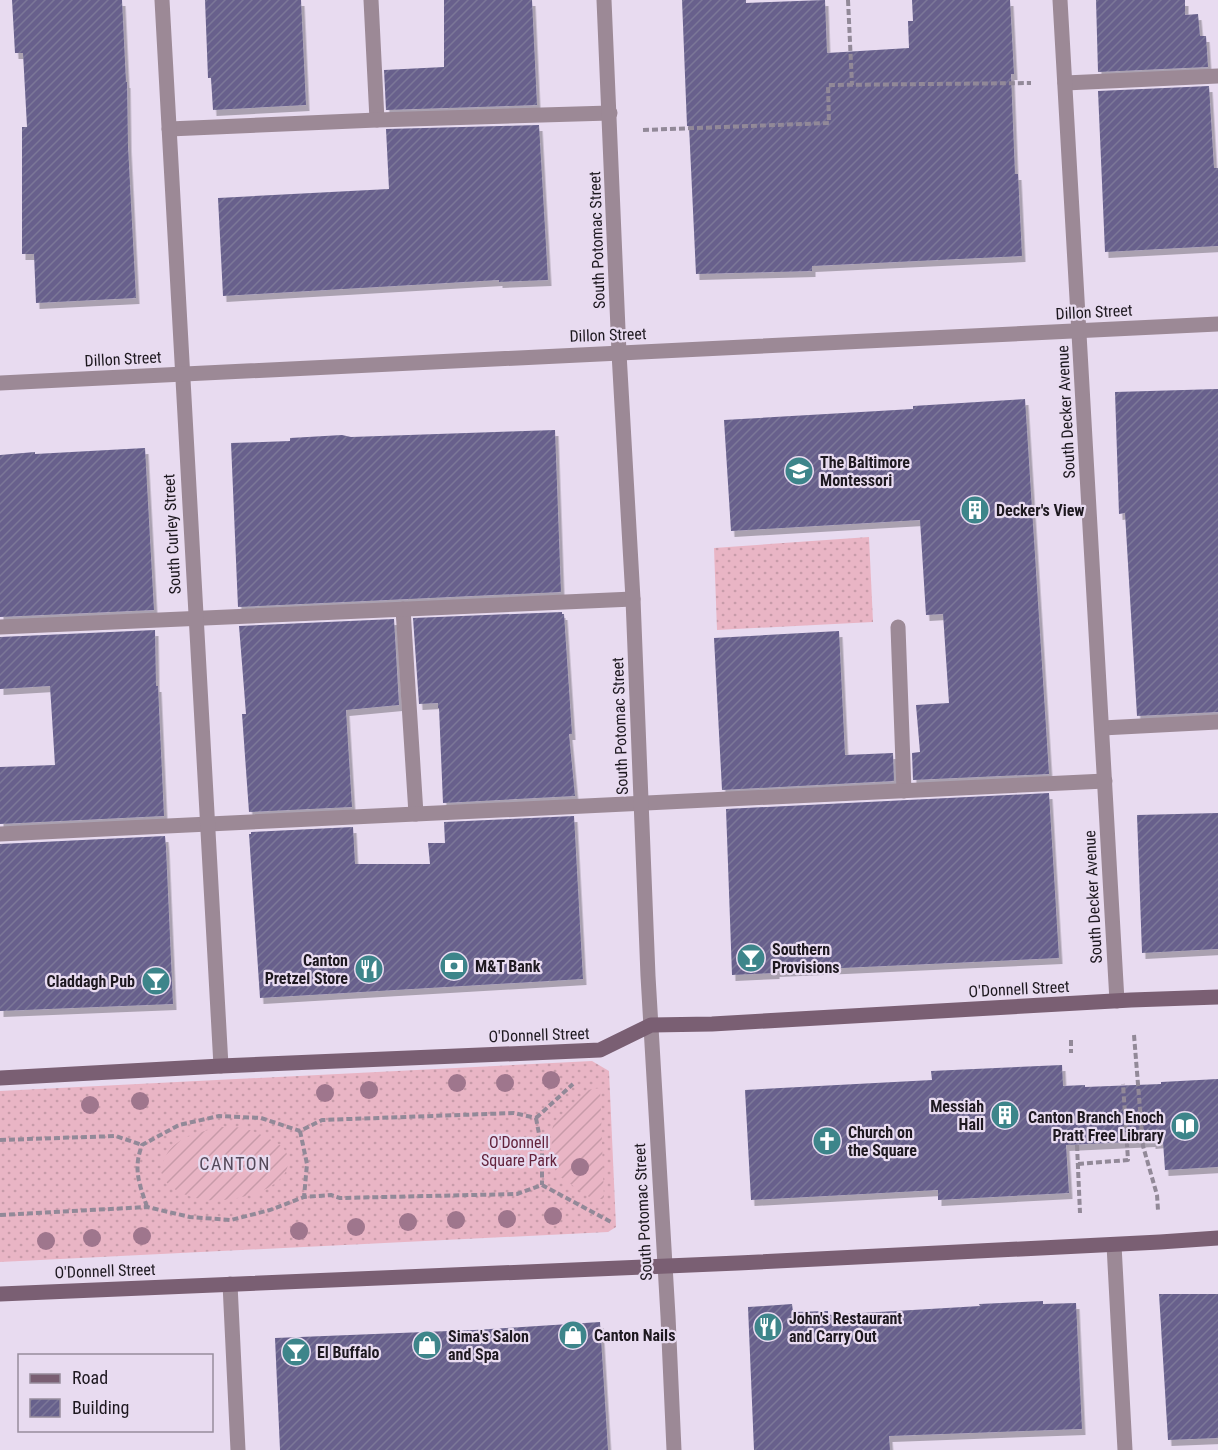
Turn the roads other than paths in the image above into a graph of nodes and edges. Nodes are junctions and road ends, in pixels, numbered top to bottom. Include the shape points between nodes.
1 (162, 0) edge
2 (371, 0) edge
3 (604, 0) edge
4 (1060, 0) edge
5 (1218, 76) edge
6 (1065, 83) junction
7 (610, 113) junction
8 (376, 120) junction
9 (169, 129) junction
10 (1218, 324) edge
11 (1079, 330) junction
12 (619, 353) junction
13 (182, 374) junction
14 (0, 383) edge
15 (633, 599) junction
16 (404, 609) junction
17 (195, 618) junction
18 (0, 627) edge
19 (898, 627) dead end
20 (1218, 722) edge
21 (1102, 728) junction
22 (1105, 781) junction
23 (904, 791) junction
24 (641, 803) junction
25 (416, 814) junction
26 (207, 824) junction
27 (0, 834) edge
28 (1218, 997) edge
29 (1117, 1001) junction
30 (651, 1025) junction
31 (221, 1066) junction
32 (0, 1078) edge
33 (1218, 1238) edge
34 (1114, 1245) junction
35 (664, 1266) junction
36 (230, 1284) junction
37 (0, 1294) edge
38 (238, 1450) edge
39 (674, 1450) edge
40 (1125, 1450) edge

1 - 9 street, South Curley Street
2 - 8 street
3 - 7 street, South Potomac Street
4 - 6 street, South Decker Avenue
5 - 6 street
6 - 11 street, South Decker Avenue
7 - 8 street
7 - 12 street, South Potomac Street
8 - 9 street
9 - 13 street, South Curley Street
10 - 11 street, Dillon Street
11 - 12 street, Dillon Street
11 - 21 street, South Decker Avenue
12 - 13 street, Dillon Street
12 - 15 street, South Potomac Street
13 - 14 street, Dillon Street
13 - 17 street, South Curley Street
15 - 16 street
15 - 24 street, South Potomac Street
16 - 17 street
16 - 25 street
17 - 18 street
17 - 26 street, South Curley Street
19 - 23 street
20 - 21 street
21 - 22 street, South Decker Avenue
22 - 23 street
22 - 29 street, South Decker Avenue
23 - 24 street
24 - 25 street
24 - 30 street, South Potomac Street
25 - 26 street
26 - 27 street
26 - 31 street, South Curley Street
28 - 29 street, O'Donnell Street
29 - 30 street, O'Donnell Street
30 - 31 street, O'Donnell Street via 600,1050
30 - 35 street, South Potomac Street
31 - 32 street, O'Donnell Street
33 - 34 street, O'Donnell Street
34 - 35 street, O'Donnell Street
34 - 40 street
35 - 36 street, O'Donnell Street
35 - 39 street, South Potomac Street
36 - 37 street, O'Donnell Street
36 - 38 street

